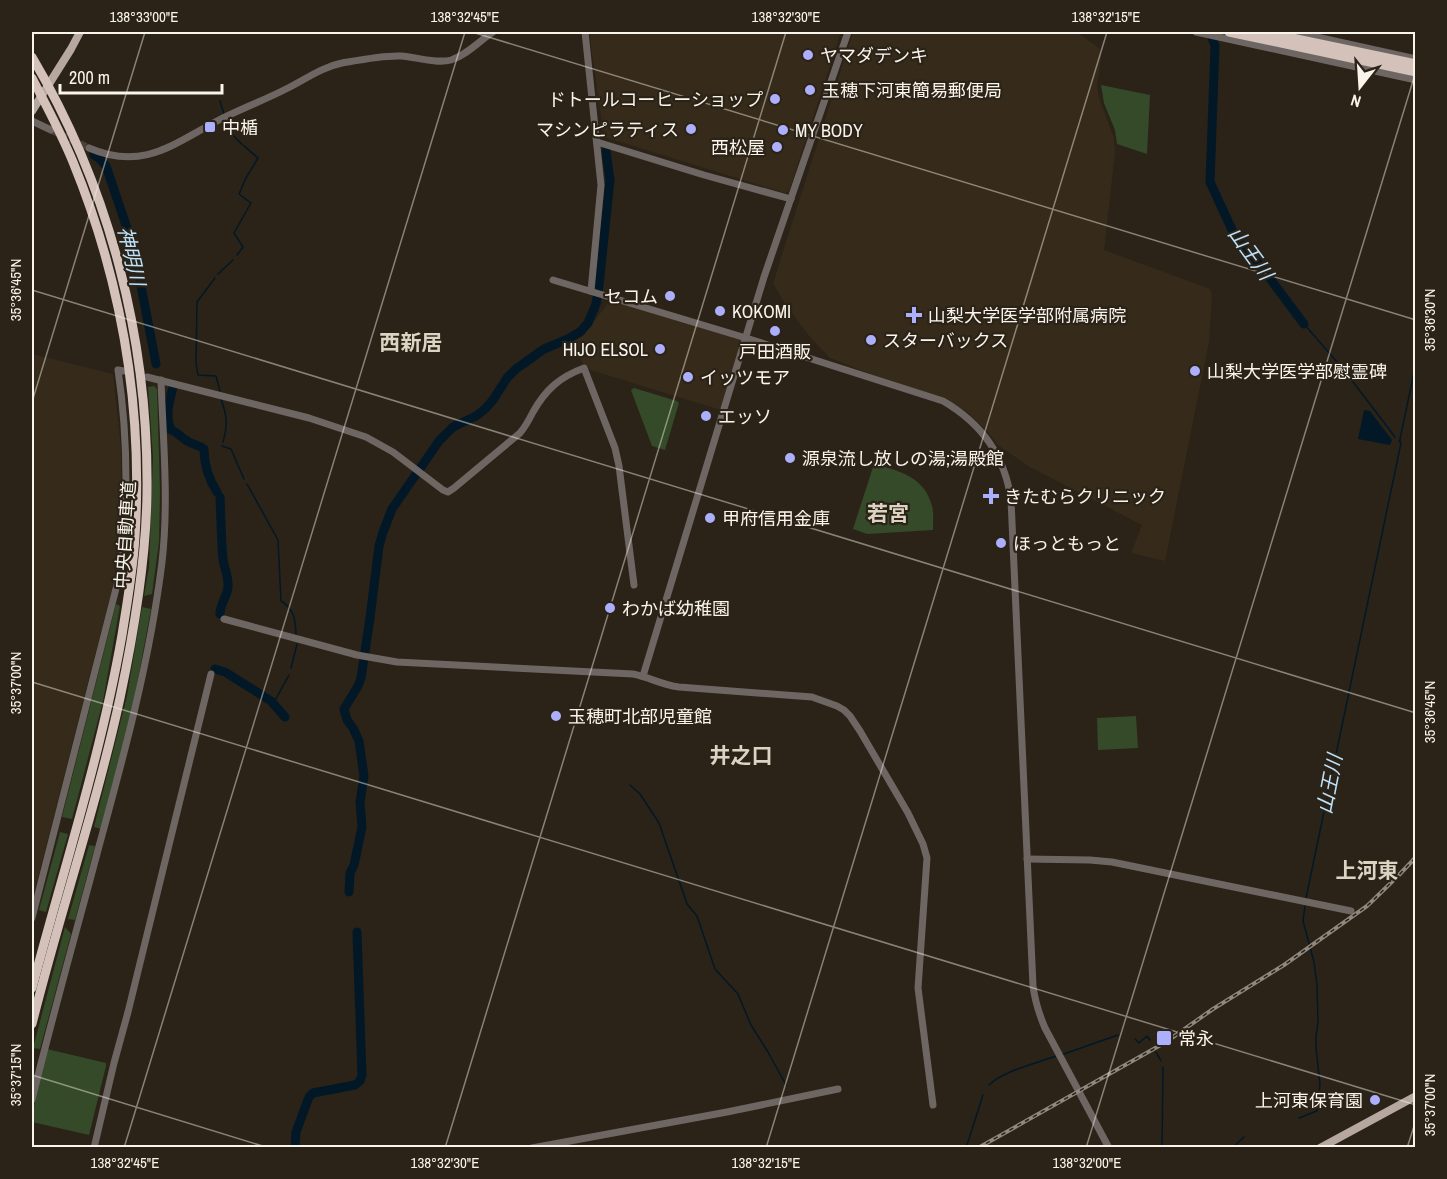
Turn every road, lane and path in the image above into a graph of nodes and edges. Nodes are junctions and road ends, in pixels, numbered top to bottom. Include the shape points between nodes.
1 (80, 32) edge
2 (492, 32) edge
3 (585, 32) edge
4 (848, 32) edge
5 (1196, 32) edge
6 (1264, 32) edge
7 (1294, 32) edge
8 (1230, 34) edge
9 (32, 57) edge
10 (1416, 59) edge
11 (1416, 64) edge
12 (1416, 72) edge
13 (32, 78) edge
14 (1416, 80) edge
15 (32, 111) edge
16 (32, 121) edge
17 (51, 130) tunnel mouth
18 (597, 142) junction
19 (89, 148) tunnel mouth
20 (791, 199) junction
21 (553, 280) dead end
22 (592, 292) junction
23 (746, 338) junction
24 (124, 371) dead end
25 (147, 377) dead end
26 (161, 380) junction
27 (634, 585) dead end
28 (224, 619) dead end
29 (211, 674) dead end
30 (643, 676) junction
31 (1027, 859) junction
32 (1351, 911) dead end
33 (32, 918) edge
34 (32, 988) edge
35 (32, 1024) edge
36 (838, 1089) dead end
37 (1416, 1096) edge
38 (32, 1100) edge
39 (933, 1105) dead end
40 (94, 1148) edge
41 (532, 1148) edge
42 (1109, 1148) edge
43 (1320, 1148) edge

1 - 15 main road
2 - 19 street via 451,60 397,56 324,69 154,154 123,157
3 - 18 street
4 - 20 street
5 - 8 street
6 - 11 highway
7 - 10 street
8 - 12 highway
8 - 14 street
9 - 35 highway, 中央自動車道 via 98,196 123,278 142,380 147,495 139,589 120,699
13 - 34 highway, 中央自動車道 via 59,131 99,233 126,343 137,456 131,576 110,698
16 - 17 street
18 - 20 street
18 - 22 street via 601,185
20 - 23 street
21 - 22 street
22 - 23 street
23 - 30 street
23 - 31 street via 943,401 972,421 995,450 1011,500
24 - 33 street via 118,370 127,468 122,565
25 - 26 street
26 - 27 street via 366,437 385,446 448,492 520,433 550,388 584,368 615,450
26 - 38 street via 165,526 152,626 125,753
28 - 30 street via 397,662
29 - 40 street
30 - 39 street via 679,687 812,697 837,706 850,716 908,813 927,858 918,988
31 - 32 street via 1112,862
31 - 42 street via 1033,986 1038,1014
36 - 41 street
37 - 43 main road

